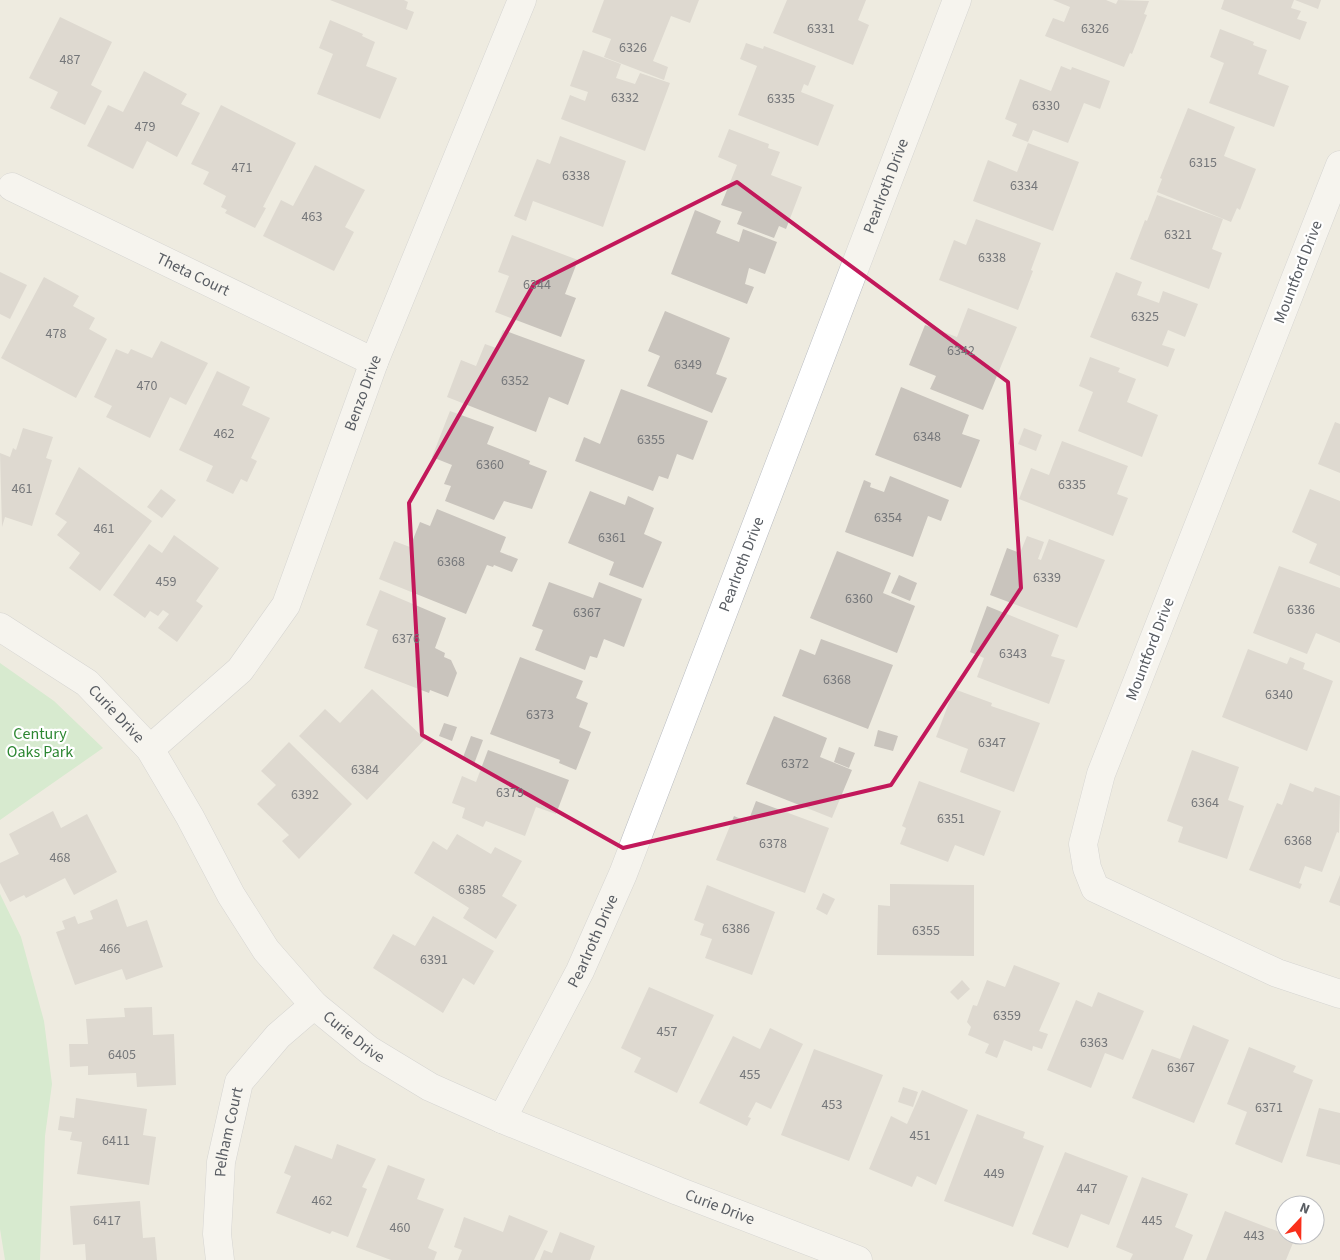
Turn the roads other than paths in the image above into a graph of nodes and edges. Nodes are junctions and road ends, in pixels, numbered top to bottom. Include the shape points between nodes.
1 (522, 0) edge
2 (957, 0) edge
3 (1340, 165) edge
4 (12, 187) dead end
5 (374, 362) junction
6 (0, 627) edge
7 (150, 749) junction
8 (1340, 994) edge
9 (314, 1005) junction
10 (502, 1118) junction
11 (220, 1260) edge
12 (858, 1260) edge

1 - 5 street, Benzo Drive
2 - 10 street, Pearlroth Drive via 623,874 580,971
3 - 8 street, Mountford Drive via 1100,774 1083,844 1095,888 1277,973
4 - 5 street, Theta Court
5 - 7 street, Benzo Drive via 286,605 240,670
6 - 7 street, Curie Drive via 87,683
7 - 9 street, Curie Drive via 231,895 266,950
9 - 10 street, Curie Drive via 369,1050 430,1087
9 - 11 street, Pelham Court via 278,1036 239,1082 221,1162 217,1234
10 - 12 street, Curie Drive via 678,1191

